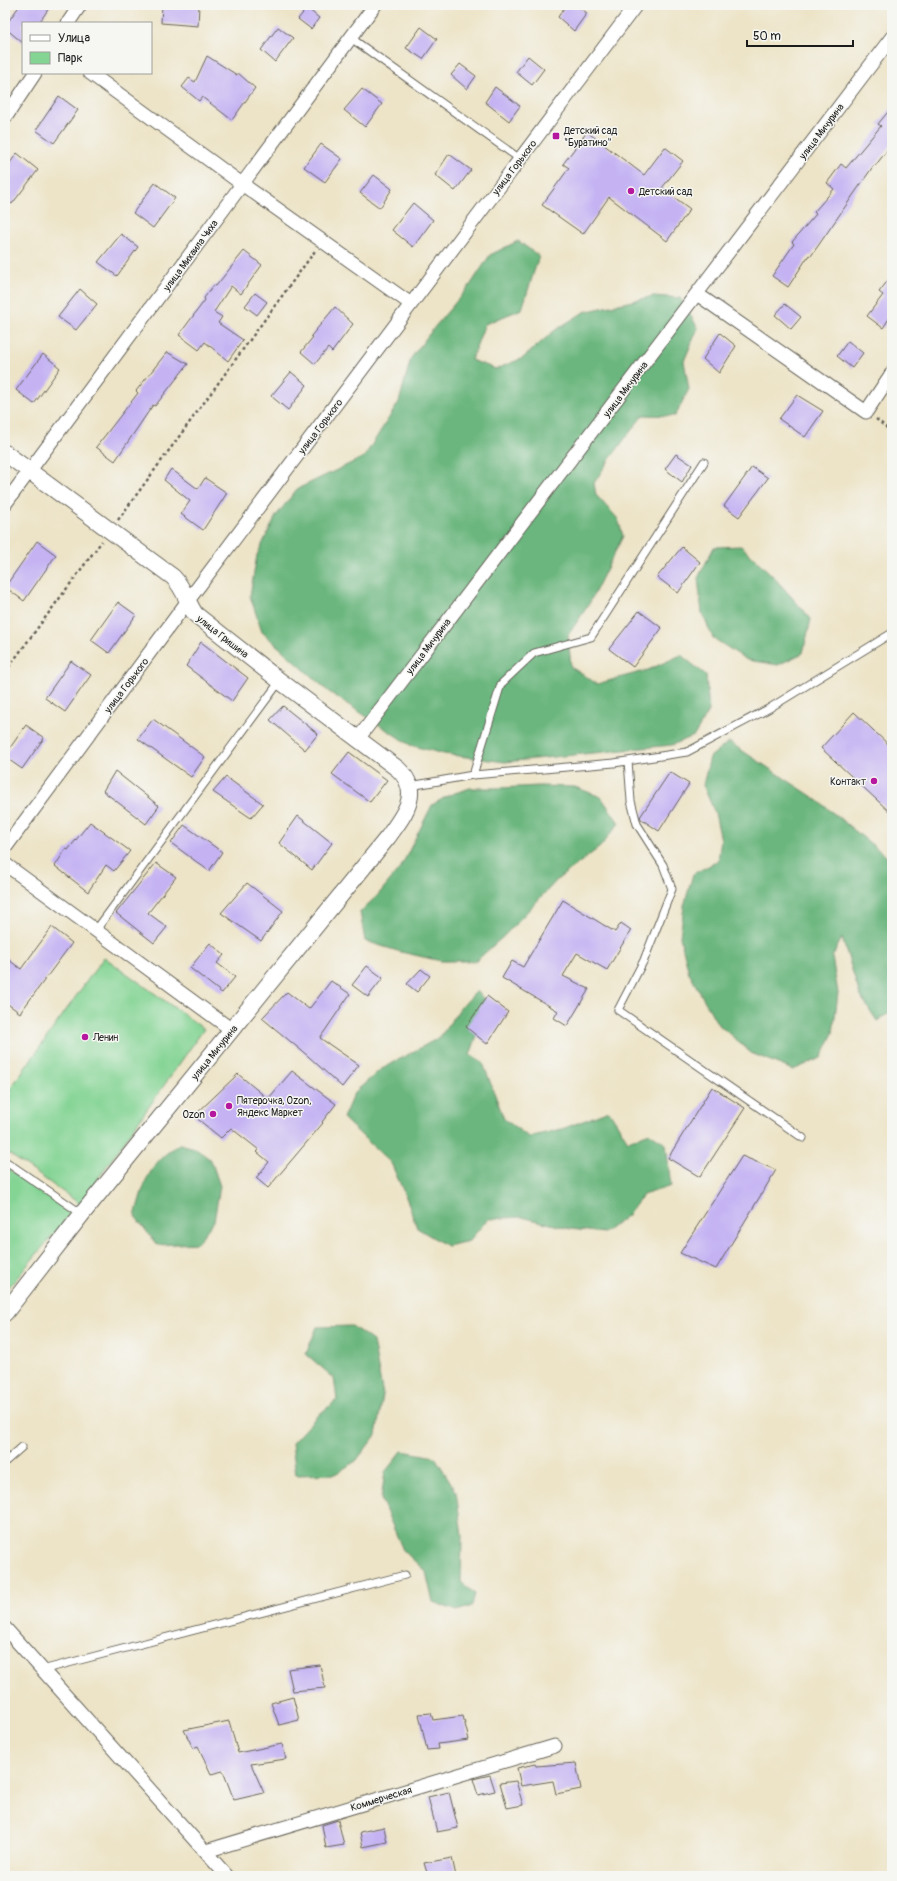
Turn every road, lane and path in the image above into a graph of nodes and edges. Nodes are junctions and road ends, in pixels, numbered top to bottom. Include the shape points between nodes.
1 (80, 5) edge
2 (375, 5) edge
3 (636, 5) edge
4 (69, 22) edge
5 (892, 37) edge
6 (351, 38) junction
7 (34, 74) edge
8 (91, 74) edge
9 (5, 118) edge
10 (520, 158) junction
11 (242, 184) junction
12 (322, 241) junction
13 (697, 294) junction
14 (411, 304) junction
15 (892, 373) edge
16 (866, 412) junction
17 (892, 432) edge
18 (5, 453) edge
19 (704, 462) dead end
20 (30, 472) junction
21 (5, 504) edge
22 (111, 530) junction
23 (187, 602) junction
24 (892, 633) edge
25 (5, 672) edge
26 (280, 682) junction
27 (357, 740) junction
28 (628, 761) junction
29 (473, 775) junction
30 (410, 786) junction
31 (5, 848) edge
32 (5, 864) edge
33 (96, 930) junction
34 (232, 1030) junction
35 (803, 1138) dead end
36 (5, 1161) edge
37 (82, 1214) junction
38 (5, 1313) edge
39 (22, 1447) dead end
40 (5, 1462) edge
41 (405, 1575) dead end
42 (5, 1628) edge
43 (42, 1670) junction
44 (555, 1746) dead end
45 (206, 1850) junction
46 (227, 1876) edge

1 - 4 street
2 - 6 street, улица Михаила Чиха
3 - 10 street, улица Горького
5 - 13 street, улица Мичурина
6 - 10 lane
6 - 11 street, улица Михаила Чиха
7 - 9 street
8 - 11 street
10 - 14 street, улица Горького
11 - 12 street
11 - 20 street, улица Михаила Чиха
12 - 14 street
12 - 22 path
13 - 16 street
13 - 27 street, улица Мичурина
14 - 23 street, улица Горького
15 - 16 street
16 - 17 path
18 - 20 street, улица Гришина
19 - 29 lane via 591,637 534,653 501,684
20 - 21 street, улица Михаила Чиха
20 - 22 street, улица Гришина
22 - 23 street, улица Гришина via 173,577 182,586
22 - 25 path
23 - 26 street, улица Гришина via 195,614
23 - 31 street, улица Горького
24 - 28 lane via 768,709 687,752
26 - 27 street, улица Гришина
26 - 33 lane
27 - 30 street, улица Гришина via 398,769 406,776
28 - 29 lane
28 - 35 lane via 631,801 637,824 663,865 672,889 644,960 618,1010
29 - 30 lane
30 - 34 street, улица Мичурина via 406,813 393,831
32 - 33 street
33 - 34 street
34 - 37 street, улица Мичурина
36 - 37 lane
37 - 38 street, улица Мичурина
39 - 40 lane
41 - 43 lane
42 - 43 street
43 - 45 street
44 - 45 street, Коммерческая
45 - 46 street

